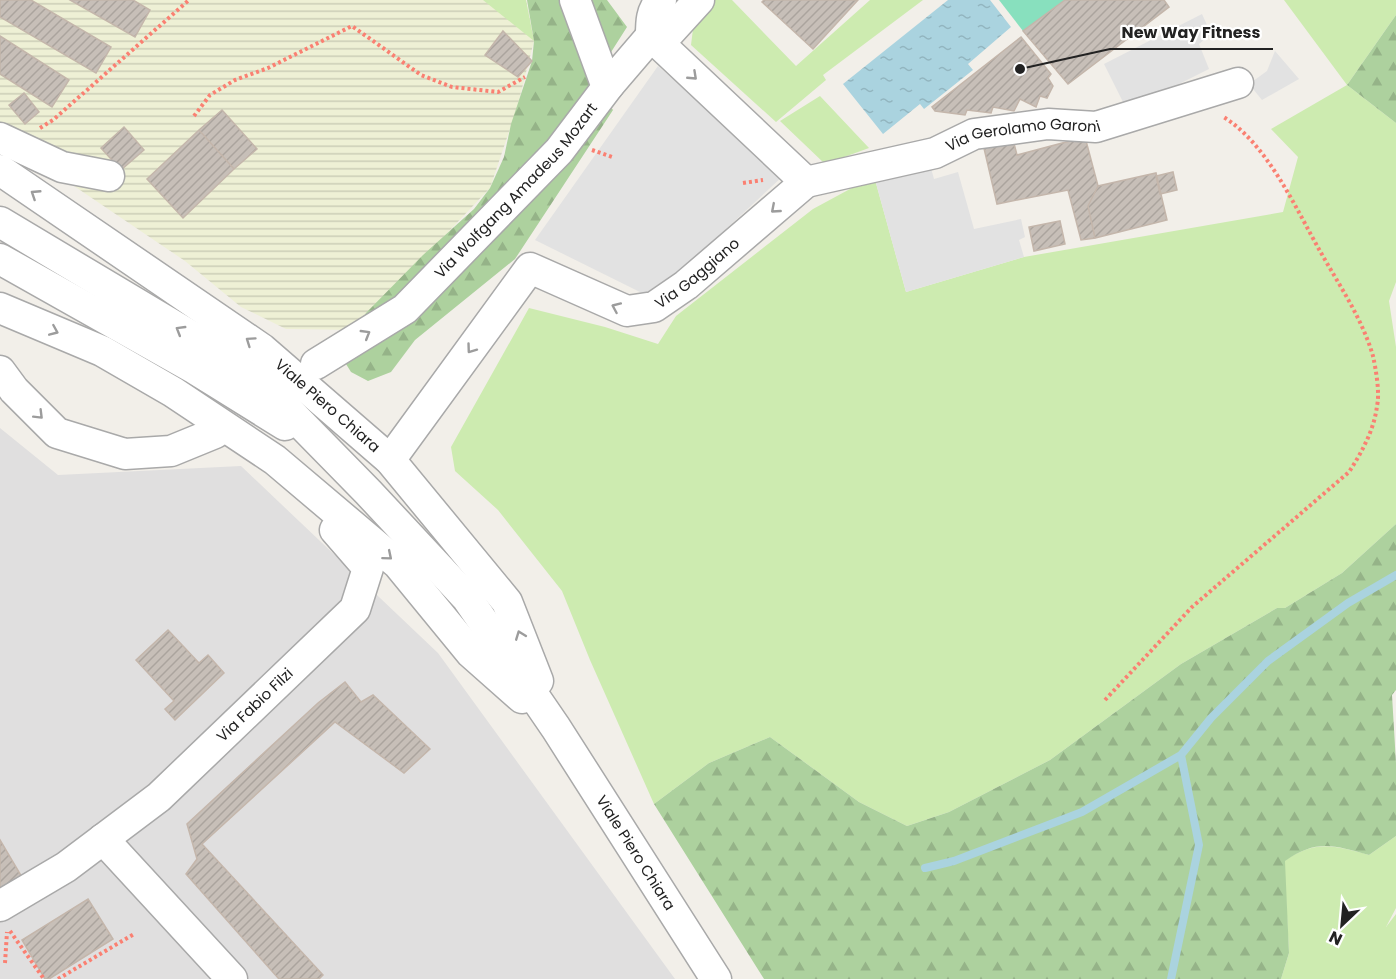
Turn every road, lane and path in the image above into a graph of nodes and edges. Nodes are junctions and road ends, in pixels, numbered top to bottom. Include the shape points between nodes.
1 (189, 0) edge
2 (574, 0) edge
3 (662, 0) edge
4 (699, 0) edge
5 (651, 36) junction
6 (525, 77) dead end
7 (1238, 83) dead end
8 (609, 85) junction
9 (1193, 99) junction
10 (194, 116) dead end
11 (36, 131) dead end
12 (0, 138) edge
13 (0, 170) edge
14 (109, 176) dead end
15 (806, 182) junction
16 (0, 222) edge
17 (0, 259) edge
18 (0, 308) edge
19 (316, 364) dead end
20 (0, 371) edge
21 (215, 433) dead end
22 (321, 447) junction
23 (275, 460) junction
24 (390, 460) junction
25 (1106, 700) dead end
26 (556, 728) junction
27 (104, 839) junction
28 (0, 906) edge
29 (134, 934) dead end
30 (5, 963) dead end
31 (44, 979) edge
32 (58, 979) edge
33 (231, 979) edge
34 (716, 979) edge

1 - 11 path
2 - 8 street
3 - 5 street via 655,6
4 - 5 street, Via Wolfgang Amadeus Mozart via 668,34
5 - 8 street, Via Wolfgang Amadeus Mozart
5 -> 15 street
6 - 10 path via 498,92 452,87 421,75 352,26 235,80 210,95
7 - 9 street, Via Gerolamo Garoni
19 -> 8 street, Via Wolfgang Amadeus Mozart via 405,309 559,151
9 - 15 street, Via Gerolamo Garoni via 1096,128 1048,124 974,134 935,153
9 - 25 path via 1235,124 1255,145 1285,189 1357,315 1373,357 1378,405 1364,449 1349,472 1192,607
12 - 14 street via 62,167
24 -> 13 street, Viale Piero Chiara via 262,349
15 -> 24 street, Via Gaggiano via 686,285 654,307 627,311 530,268
22 -> 16 street, Viale Piero Chiara via 268,390 211,348
17 - 22 street, Viale Piero Chiara via 195,369
18 -> 23 street, Viale Piero Chiara via 102,351 173,392
20 -> 21 street via 57,433 124,454 171,451
22 - 26 street, Viale Piero Chiara via 467,598
23 -> 26 street, Viale Piero Chiara via 398,564 471,653
23 - 27 street, Via Fabio Filzi via 368,568 356,609 159,797
26 -> 24 street, Viale Piero Chiara via 507,602
26 - 34 street, Viale Piero Chiara
27 - 28 street, Via Fabio Filzi
27 - 33 street
29 - 32 path
30 - 31 path via 8,928

